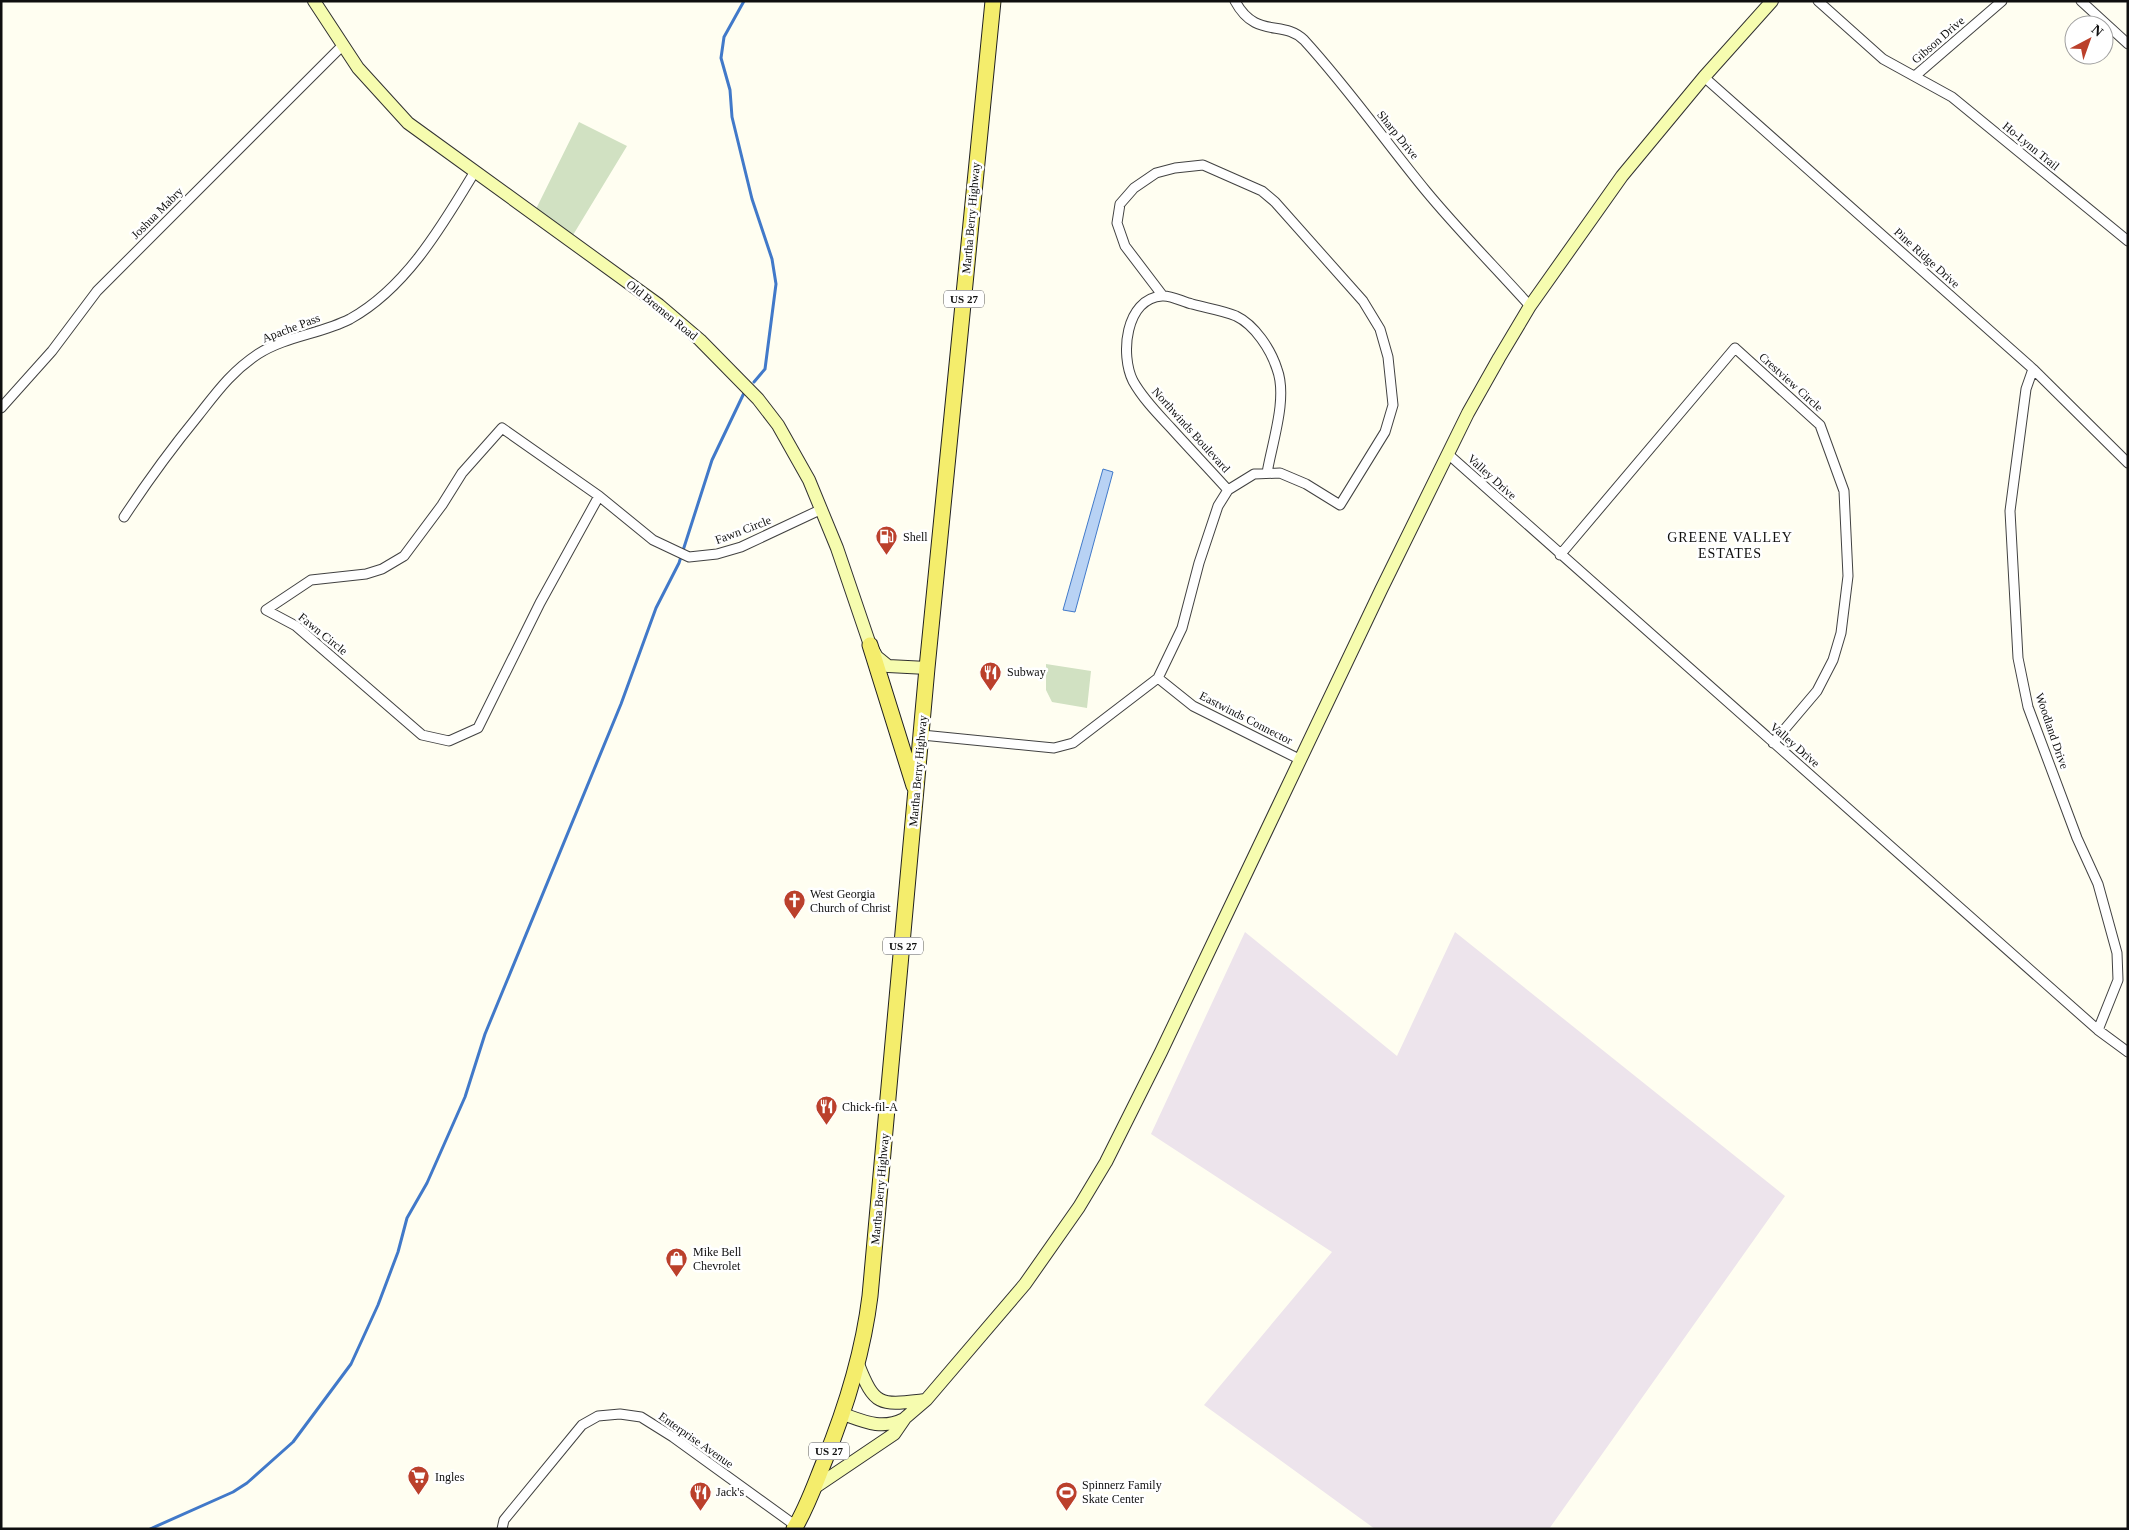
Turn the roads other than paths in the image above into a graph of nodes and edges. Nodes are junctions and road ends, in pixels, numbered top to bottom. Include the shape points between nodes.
1 (314, 1) edge
2 (993, 1) edge
3 (1235, 1) edge
4 (1772, 1) edge
5 (1818, 1) edge
6 (2002, 1) edge
7 (2081, 1) edge
8 (2128, 44) edge
9 (342, 46) junction
10 (1916, 76) junction
11 (1704, 77) junction
12 (474, 173) junction
13 (2128, 242) edge
14 (1163, 296) junction
15 (1530, 306) junction
16 (2033, 369) junction
17 (1, 408) edge
18 (1448, 454) junction
19 (2128, 463) edge
20 (1267, 474) junction
21 (1228, 490) junction
22 (599, 496) junction
23 (822, 509) junction
24 (124, 517) dead end
25 (1560, 555) junction
26 (870, 645) junction
27 (927, 668) junction
28 (1158, 678) junction
29 (922, 735) junction
30 (1773, 743) junction
31 (1301, 760) junction
32 (916, 792) junction
33 (2098, 1030) junction
34 (2128, 1052) edge
35 (858, 1364) junction
36 (926, 1400) junction
37 (843, 1414) junction
38 (890, 1430) junction
39 (814, 1488) junction
40 (795, 1528) edge
41 (502, 1529) edge

1 - 9 main road, Old Bremen Road
2 - 27 main road, Martha Berry Highway / US 27
3 - 15 street, Sharp Drive via 1243,16 1252,22 1299,35 1427,192
4 - 11 main road
5 - 10 street, Gibson Drive via 1883,59
6 - 10 street, Gibson Drive
7 - 8 street
9 - 12 main road, Old Bremen Road via 408,123
9 - 17 street, Joshua Mabry via 97,291 52,351
10 - 13 street, Ho-Lynn Trail via 1952,97
11 - 15 main road via 1622,176
11 - 16 street, Pine Ridge Drive
12 - 23 main road, Old Bremen Road via 639,290 685,327 739,378 778,425
12 - 24 street, Apache Pass via 438,232 382,297 350,319 259,354 222,383
14 - 20 street via 1236,316 1266,345 1278,369 1282,394
14 - 20 street, Northwinds Boulevard via 1125,246 1117,223 1120,204 1134,188 1156,173 1203,165 1262,191 1275,202 1363,301 1380,329 1388,357 1393,404 1385,432 1340,505 1306,484 1280,473
14 - 21 street, Northwinds Boulevard via 1139,310 1129,327 1125,345 1133,381 1149,404
15 - 18 main road via 1472,405
16 - 19 street, Pine Ridge Drive
16 - 33 street, Woodland Drive via 2026,388 2010,511 2018,658 2028,707 2077,838 2098,884 2117,953 2118,980
18 - 25 street, Valley Drive
18 - 31 main road
20 - 21 street, Northwinds Boulevard via 1254,474
21 - 28 street, Northwinds Boulevard via 1218,506 1199,563 1182,628
22 - 22 street, Fawn Circle via 502,428 462,472 404,556 366,574 312,580 266,610 296,626 422,735 449,741 478,728 540,603
22 - 23 street, Fawn Circle via 654,541 689,557 741,547
23 - 26 main road, Old Bremen Road
25 - 30 street, Valley Drive
25 - 30 street, Crestview Circle via 1734,348 1820,425 1844,491 1848,576 1836,651 1817,691
26 - 27 main road, Old Bremen Road via 888,666
26 - 32 main road
27 - 29 main road, Martha Berry Highway / US 27
28 - 29 street, Northwinds Boulevard via 1074,743 1054,748
28 - 31 street, Eastwinds Connector via 1193,706
29 - 32 main road, Martha Berry Highway / US 27
30 - 33 street, Valley Drive
31 - 36 main road via 1106,1162 1025,1284
32 - 35 main road, Martha Berry Highway / US 27 via 873,1275
33 - 34 street, Valley Drive
35 - 36 main road via 869,1390 880,1400 893,1403
35 - 37 main road, Martha Berry Highway / US 27
36 - 38 main road
37 - 38 main road
37 - 39 main road, Martha Berry Highway / US 27
38 - 39 main road
39 - 40 main road, Martha Berry Highway / US 27
40 - 41 street, Enterprise Avenue via 673,1437 641,1417 620,1414 598,1416 582,1425 504,1520

